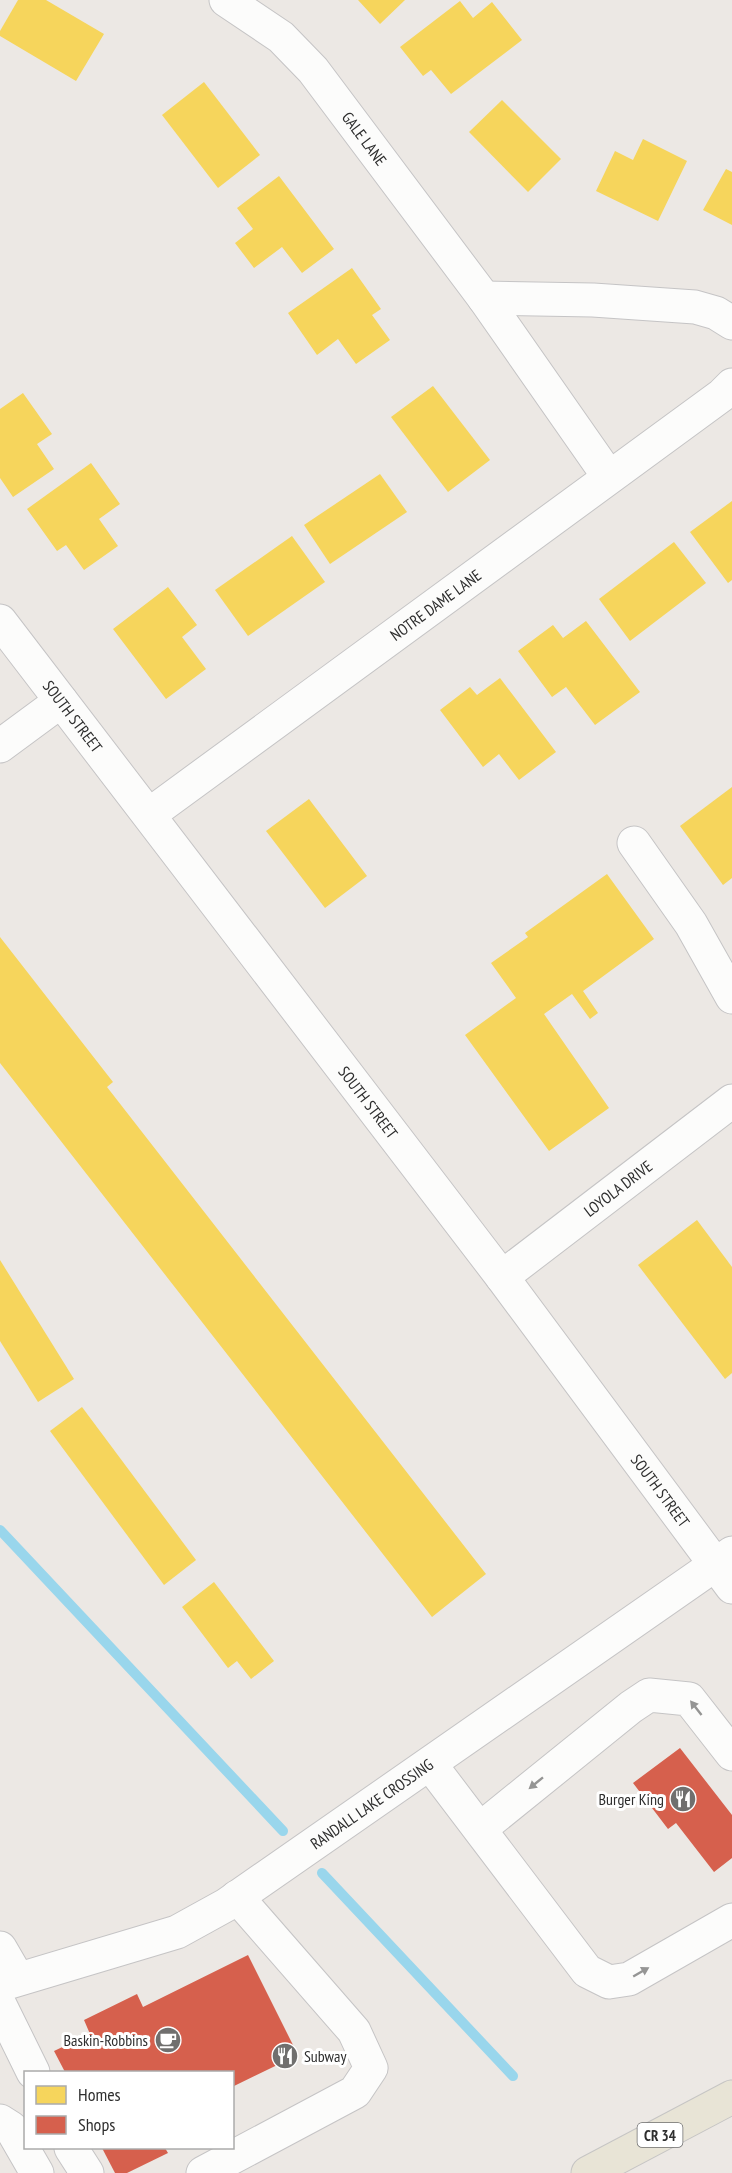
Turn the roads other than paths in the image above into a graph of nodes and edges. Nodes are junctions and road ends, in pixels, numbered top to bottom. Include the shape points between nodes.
1 (226, 0) edge
2 (484, 298) junction
3 (732, 323) edge
4 (727, 390) edge
5 (609, 477) junction
6 (0, 621) edge
7 (61, 701) junction
8 (0, 746) edge
9 (150, 814) junction
10 (634, 843) dead end
11 (732, 997) edge
12 (732, 1101) edge
13 (502, 1277) junction
14 (727, 1568) edge
15 (732, 1754) edge
16 (430, 1764) junction
17 (480, 1829) junction
18 (237, 1897) junction
19 (732, 1920) edge
20 (0, 1948) edge
21 (6, 1990) edge
22 (32, 2071) edge
23 (732, 2097) edge
24 (0, 2121) edge
25 (72, 2149) edge
26 (37, 2173) edge
27 (87, 2173) edge
28 (203, 2173) edge
29 (588, 2173) edge

1 - 2 street, GALE LANE via 281,37 313,70
2 - 3 street via 695,307
2 - 5 street, GALE LANE
4 - 5 street, NOTRE DAME LANE
5 - 9 street, NOTRE DAME LANE
6 - 7 street, SOUTH STREET
7 - 8 street
7 - 9 street, SOUTH STREET
9 - 13 street, SOUTH STREET
10 - 11 street via 691,924
12 - 13 street, LOYOLA DRIVE
13 - 14 street, SOUTH STREET
14 - 16 street, RANDALL LAKE CROSSING
15 -> 17 street via 689,1699 649,1695
16 - 17 street
16 - 18 street, RANDALL LAKE CROSSING
17 -> 19 street via 587,1971 609,1982 629,1979
18 - 21 street, RANDALL LAKE CROSSING via 177,1932
18 - 28 street via 354,2031 371,2068 356,2092
20 - 21 street
21 - 22 street
23 - 29 main road, CR 34
24 - 26 street via 11,2128
25 - 27 street

